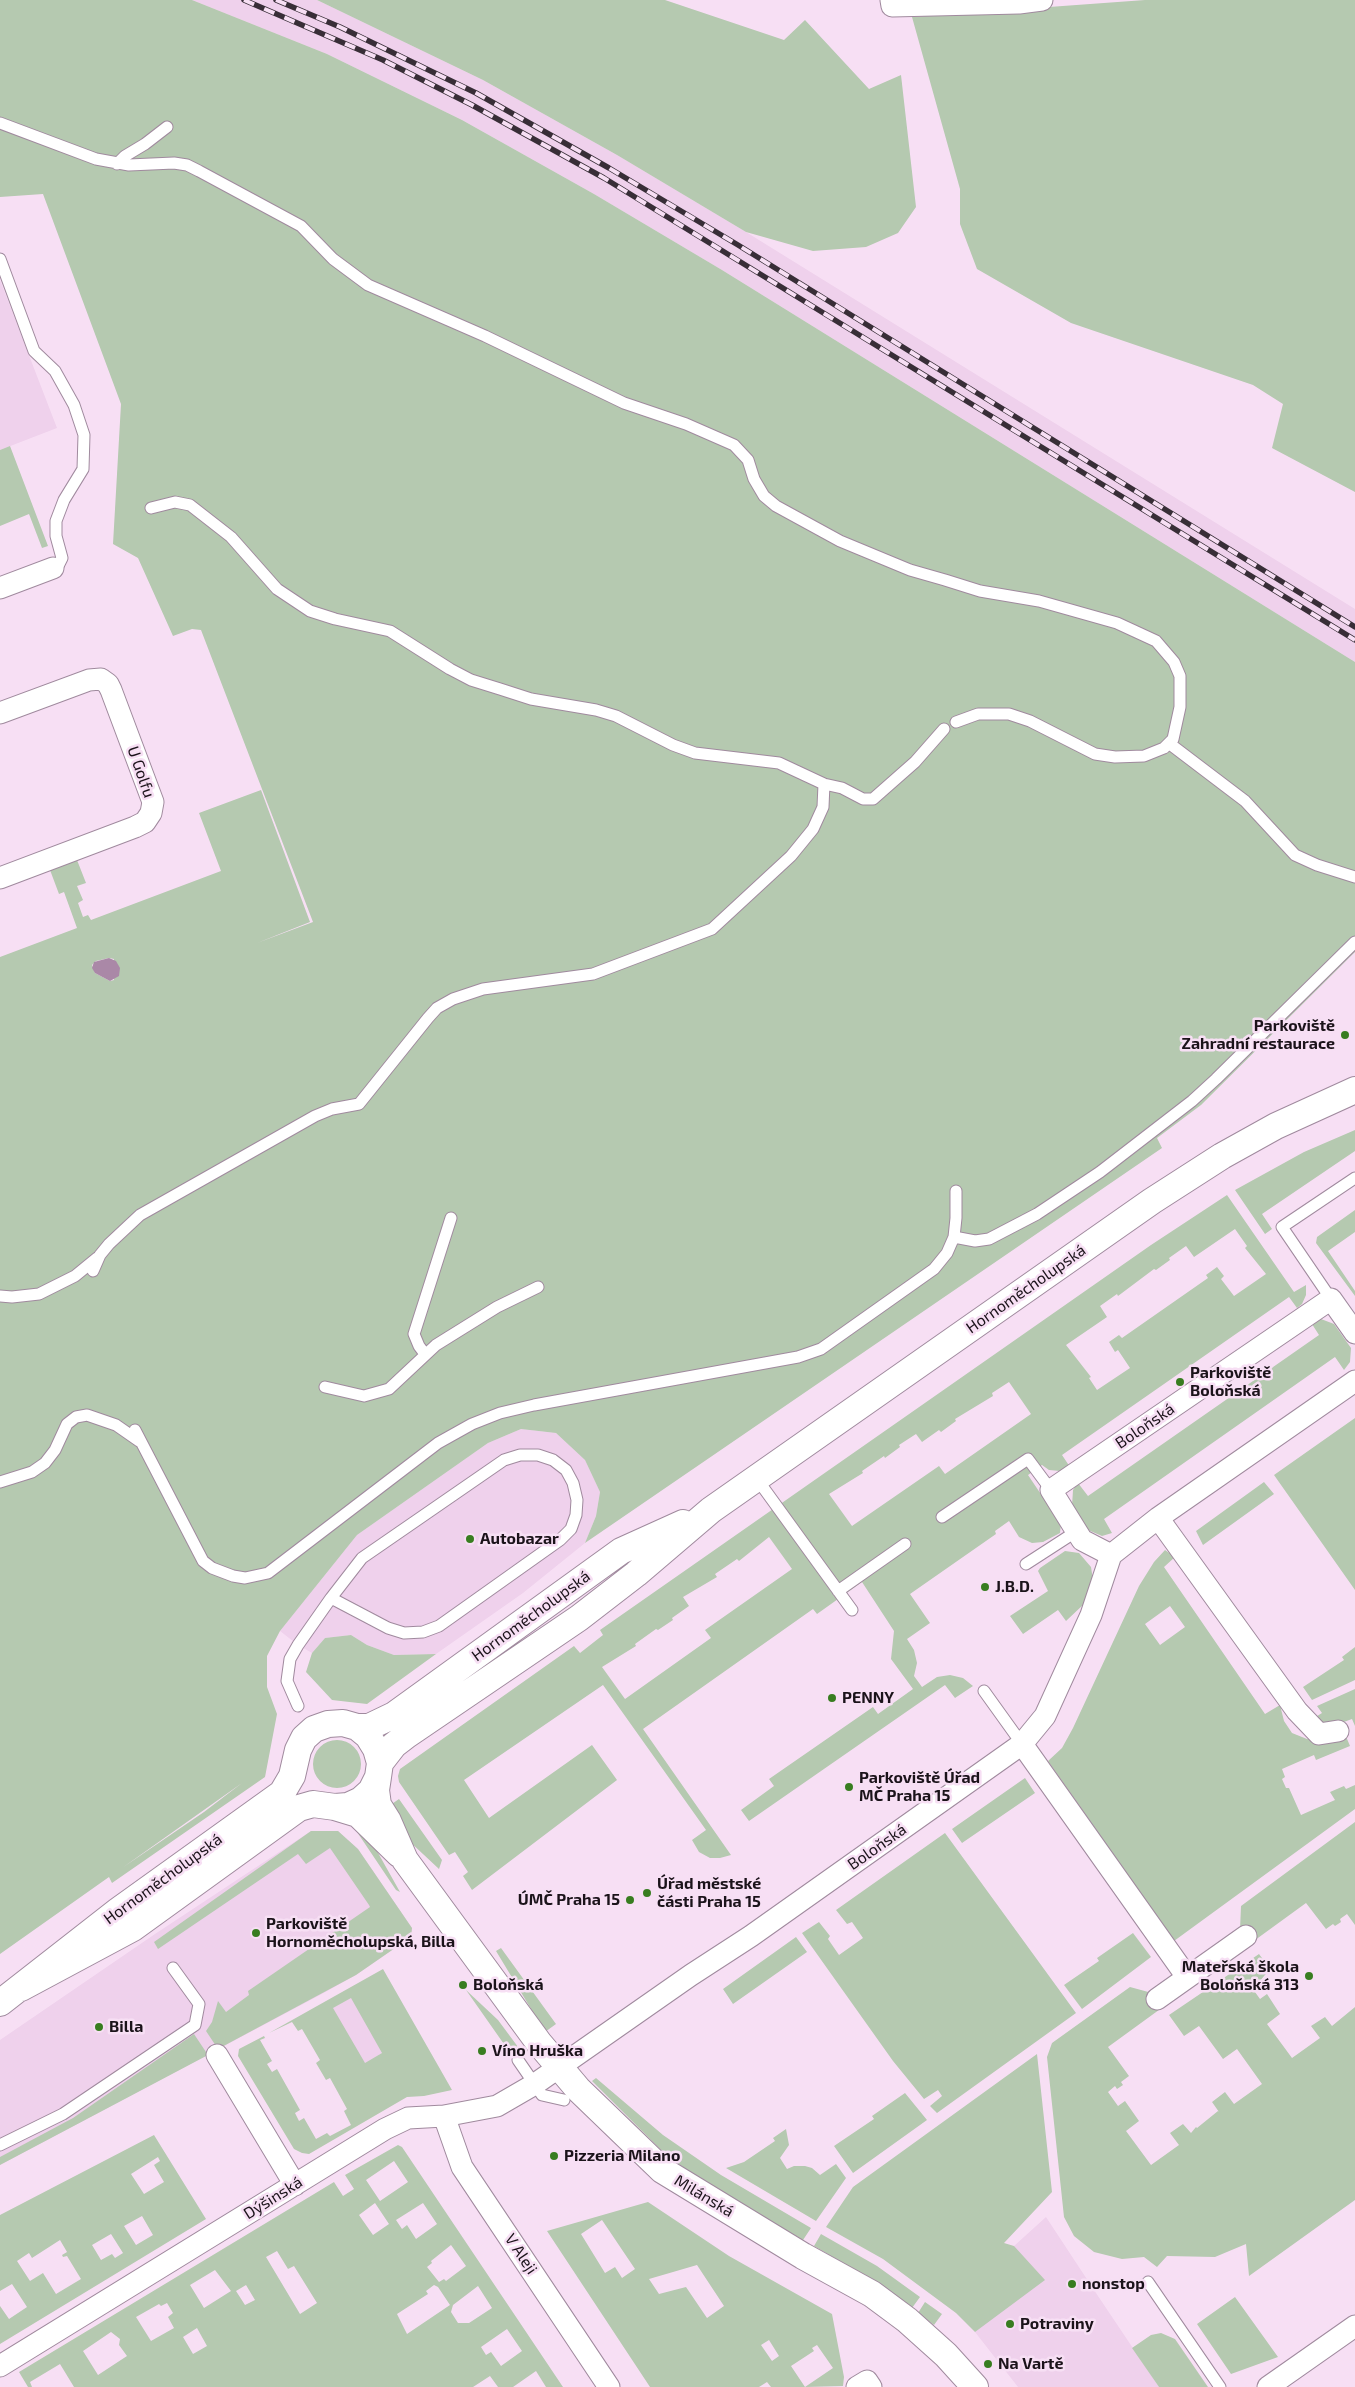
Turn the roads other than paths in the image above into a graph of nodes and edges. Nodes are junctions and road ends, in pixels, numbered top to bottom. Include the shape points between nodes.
1 (1042, 0) edge
2 (891, 3) edge
3 (0, 123) edge
4 (167, 127) dead end
5 (117, 164) junction
6 (0, 259) edge
7 (151, 508) dead end
8 (53, 568) joint
9 (0, 588) edge
10 (0, 713) edge
11 (956, 722) dead end
12 (944, 729) dead end
13 (1170, 744) junction
14 (824, 784) junction
15 (1355, 877) edge
16 (0, 878) edge
17 (1355, 942) edge
18 (1355, 1090) edge
19 (1355, 1178) edge
20 (956, 1191) dead end
21 (450, 1218) dead end
22 (954, 1237) junction
23 (100, 1255) junction
24 (93, 1271) dead end
25 (538, 1287) dead end
26 (0, 1296) edge
27 (1331, 1299) junction
28 (1355, 1332) edge
29 (425, 1354) junction
30 (1355, 1381) edge
31 (325, 1387) dead end
32 (136, 1430) dead end
33 (145, 1449) junction
34 (757, 1479) junction
35 (0, 1482) edge
36 (1051, 1490) junction
37 (711, 1510) junction
38 (942, 1517) dead end
39 (1158, 1518) junction
40 (1077, 1531) junction
41 (906, 1544) dead end
42 (1111, 1556) junction
43 (1026, 1564) dead end
44 (838, 1591) junction
45 (332, 1598) junction
46 (852, 1610) dead end
47 (984, 1691) dead end
48 (298, 1706) dead end
49 (357, 1728) junction
50 (1338, 1731) dead end
51 (1022, 1744) junction
52 (295, 1763) junction
53 (379, 1770) junction
54 (329, 1806) junction
55 (405, 1860) junction
56 (1246, 1936) dead end
57 (173, 1968) dead end
58 (1187, 1977) junction
59 (21, 1988) junction
60 (1157, 1999) dead end
61 (0, 2003) edge
62 (217, 2055) dead end
63 (518, 2060) dead end
64 (558, 2067) junction
65 (535, 2084) junction
66 (564, 2100) dead end
67 (444, 2116) junction
68 (0, 2145) edge
69 (295, 2185) junction
70 (1148, 2282) dead end
71 (1355, 2326) edge
72 (0, 2366) edge
73 (609, 2387) edge
74 (857, 2387) edge
75 (871, 2387) edge
76 (975, 2387) edge
77 (1220, 2387) edge
78 (1268, 2387) edge

1 - 2 street
3 - 5 lane
4 - 5 lane
5 - 13 lane via 187,165 301,226 333,259 368,285 485,336 624,403 734,445 748,460 764,496 840,541 910,570 980,591 1047,603 1140,632 1167,651 1180,676 1180,707
6 - 8 lane via 34,351 56,371 74,405 84,435 83,469 64,500 56,521 62,558
7 - 14 lane via 175,502 190,505 231,537 277,590 291,600 310,611 390,631 472,680 531,699 616,716 695,753 779,763
8 - 9 street
10 - 16 street, U Golfu via 90,680 108,684 153,802 145,822 135,828
11 - 13 lane via 978,714 1009,714 1030,721 1095,754 1115,757 1144,756
12 - 14 lane via 907,769 873,799 863,799 842,788
13 - 15 lane via 1245,801 1295,856
14 - 23 lane via 823,807 813,829 791,856 712,929 593,974 491,987 453,999 428,1018 359,1104 316,1116 162,1202 121,1230
17 - 22 lane via 1192,1101 1100,1172 1037,1214 989,1238 975,1241
18 - 34 street, Hornoměcholupská via 1276,1126 1152,1201
19 - 27 lane via 1282,1226
20 - 22 lane
21 - 29 lane via 414,1334
22 - 33 lane via 934,1269 821,1349 798,1357 534,1405 472,1424 438,1443 278,1567 257,1576 233,1576 203,1561
23 - 24 lane
23 - 26 lane via 75,1276 51,1289 26,1296
25 - 29 lane via 497,1307
27 - 28 street
27 - 36 street, Boloňská
29 - 31 lane via 389,1388 377,1393 364,1396
30 - 39 street
32 - 33 lane
33 - 35 lane via 116,1425 81,1415 67,1424 45,1463
34 - 37 street, Hornoměcholupská
34 - 44 lane
36 - 38 lane via 1028,1459
36 - 40 street
37 - 49 street, Hornoměcholupská via 621,1551 394,1715 369,1727
37 - 53 street, Hornoměcholupská via 579,1618 408,1735 389,1750
39 - 42 street
39 - 50 street via 1297,1711 1319,1734
40 - 42 street via 1082,1540
40 - 43 lane
41 - 44 lane
42 - 51 street, Boloňská via 1091,1615 1045,1716
44 - 46 lane
45 - 45 lane via 362,1558 504,1460 520,1455 553,1460 566,1470 573,1483 578,1500 571,1529 439,1626 423,1632 404,1633
45 - 48 lane via 290,1659 287,1681
47 - 51 lane
49 - 52 street, Hornoměcholupská via 342,1723 314,1730 304,1738
49 - 53 street via 368,1736 376,1749
51 - 58 street
51 - 64 street, Boloňská via 751,1936
52 - 54 street via 296,1776 302,1788 310,1798
52 - 59 street, Hornoměcholupská via 282,1793 119,1910
53 - 54 street, Hornoměcholupská via 371,1791 361,1800 348,1806
53 - 55 street, Milánská via 378,1805
54 - 55 street, Milánská via 358,1814
54 - 59 street, Hornoměcholupská via 299,1808 133,1928
55 - 64 street, Milánská
56 - 58 street
57 - 68 lane via 199,2004 195,2025 63,2114
58 - 60 street
59 - 61 street, Hornoměcholupská
62 - 69 street
63 - 65 lane
64 - 65 street, Dýšinská
64 - 76 street, Milánská via 662,2170 872,2294 946,2355
65 - 66 lane via 542,2094
65 - 67 street, Dýšinská via 497,2106
67 - 69 street, Dýšinská via 408,2118
67 - 73 street, V Aleji via 462,2167
69 - 72 street, Dýšinská
70 - 77 lane
71 - 78 street
74 - 75 street via 867,2380

